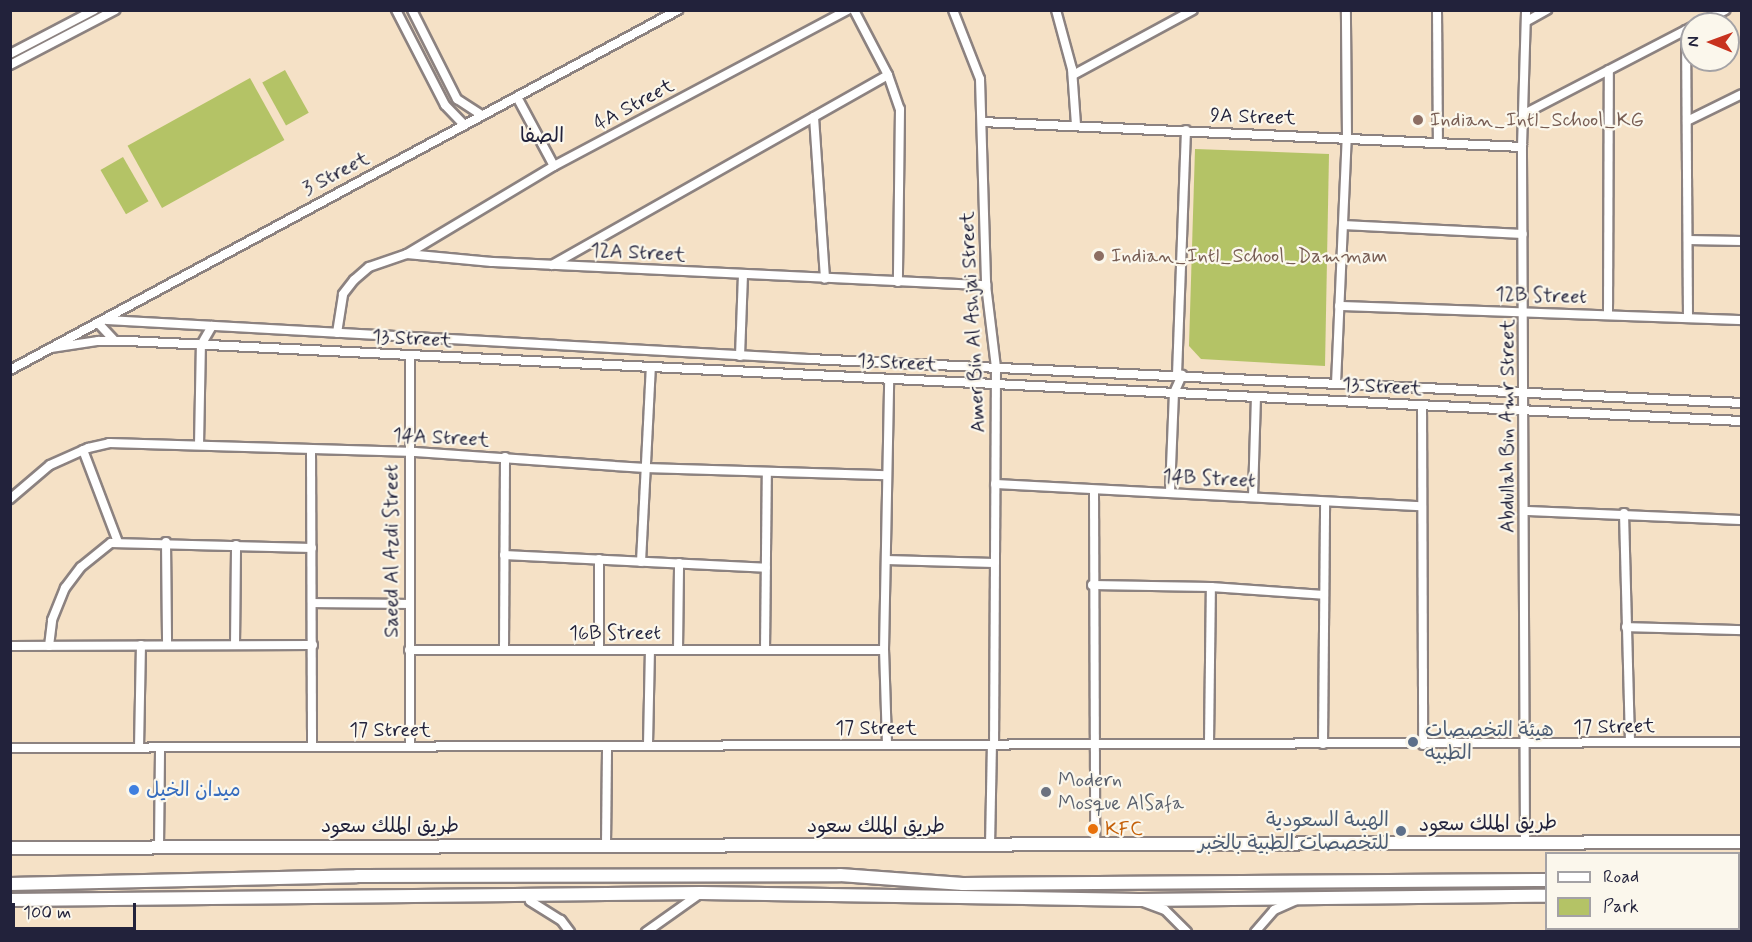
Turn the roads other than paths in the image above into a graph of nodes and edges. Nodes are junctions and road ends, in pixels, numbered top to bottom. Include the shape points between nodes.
1 (94, 10) edge
2 (115, 10) edge
3 (396, 10) edge
4 (412, 10) edge
5 (678, 10) edge
6 (848, 10) edge
7 (854, 10) edge
8 (953, 10) edge
9 (1056, 10) edge
10 (1193, 10) edge
11 (1346, 10) edge
12 (1437, 10) edge
13 (1526, 10) edge
14 (1547, 10) edge
15 (104, 13) edge
16 (1527, 21) junction
17 (1680, 34) edge
18 (426, 38) junction
19 (414, 45) junction
20 (10, 54) edge
21 (10, 65) edge
22 (1609, 70) junction
23 (1688, 72) edge
24 (888, 75) junction
25 (1073, 75) junction
26 (1742, 94) edge
27 (517, 97) junction
28 (457, 99) junction
29 (445, 105) junction
30 (1524, 114) junction
31 (482, 115) junction
32 (814, 117) junction
33 (1687, 121) junction
34 (982, 122) junction
35 (464, 125) junction
36 (1076, 125) junction
37 (1186, 130) junction
38 (1347, 137) junction
39 (1438, 143) junction
40 (1522, 147) junction
41 (554, 166) junction
42 (1343, 225) junction
43 (1523, 234) junction
44 (1688, 240) junction
45 (1742, 241) edge
46 (407, 254) junction
47 (552, 265) junction
48 (744, 275) junction
49 (825, 279) junction
50 (898, 282) junction
51 (986, 285) junction
52 (1339, 306) junction
53 (1524, 312) junction
54 (1608, 315) junction
55 (1688, 318) junction
56 (1742, 320) edge
57 (103, 322) junction
58 (212, 326) junction
59 (337, 333) junction
60 (115, 341) junction
61 (201, 345) junction
62 (51, 348) junction
63 (410, 356) junction
64 (740, 356) junction
65 (651, 367) junction
66 (996, 368) junction
67 (10, 370) edge
68 (1179, 375) junction
69 (889, 380) junction
70 (1336, 384) junction
71 (996, 385) junction
72 (1525, 392) junction
73 (1174, 393) junction
74 (1256, 397) junction
75 (1742, 403) edge
76 (1422, 405) junction
77 (1525, 410) junction
78 (1742, 421) edge
79 (199, 445) junction
80 (311, 449) junction
81 (82, 450) junction
82 (408, 452) junction
83 (504, 458) junction
84 (645, 468) junction
85 (766, 472) junction
86 (887, 475) junction
87 (995, 484) junction
88 (1094, 491) junction
89 (1170, 492) junction
90 (1253, 497) junction
91 (10, 499) edge
92 (1325, 502) junction
93 (1421, 506) junction
94 (1526, 511) junction
95 (1624, 513) junction
96 (1742, 520) edge
97 (118, 542) junction
98 (166, 542) junction
99 (236, 545) junction
100 (312, 548) junction
101 (504, 555) junction
102 (599, 560) junction
103 (886, 560) junction
104 (641, 562) junction
105 (679, 563) junction
106 (994, 563) junction
107 (766, 568) junction
108 (1092, 585) junction
109 (1211, 587) junction
110 (1324, 595) junction
111 (312, 603) junction
112 (409, 604) junction
113 (1626, 627) junction
114 (1742, 630) edge
115 (141, 645) junction
116 (166, 645) junction
117 (235, 645) junction
118 (313, 645) junction
119 (10, 646) edge
120 (49, 646) junction
121 (409, 650) junction
122 (504, 650) junction
123 (599, 650) junction
124 (650, 650) junction
125 (678, 650) junction
126 (765, 650) junction
127 (884, 650) junction
128 (1630, 742) junction
129 (1742, 742) edge
130 (1209, 743) junction
131 (648, 744) junction
132 (887, 744) junction
133 (1097, 744) junction
134 (1323, 744) junction
135 (1422, 745) junction
136 (1522, 745) junction
137 (410, 746) junction
138 (607, 746) junction
139 (993, 746) junction
140 (312, 747) junction
141 (10, 748) edge
142 (139, 748) junction
143 (159, 748) junction
144 (1525, 842) junction
145 (1742, 842) edge
146 (606, 846) junction
147 (990, 846) junction
148 (1095, 846) junction
149 (159, 847) junction
150 (10, 848) edge
151 (1545, 880) edge
152 (10, 884) edge
153 (701, 893) junction
154 (1545, 896) edge
155 (1299, 899) junction
156 (1139, 900) junction
157 (14, 901) edge
158 (530, 901) dead end
159 (570, 932) edge
160 (646, 932) edge
161 (1187, 932) edge
162 (1255, 932) edge

1 - 20 street
2 - 15 street
3 - 19 street
4 - 18 street
5 - 27 street, 3 Street
6 - 41 street, 4A Street
7 - 24 street
8 - 34 street, Amer Bin Al Ashjai Street via 980,79
9 - 25 street
10 - 25 street
11 - 38 street
12 - 39 street
13 - 16 street, Abdullah Bin Amr Street
14 - 16 street
15 - 21 street
16 - 30 street, Abdullah Bin Amr Street
17 - 22 street
18 - 19 street
18 - 28 street
19 - 29 street
22 - 30 street
22 - 54 street
23 - 33 street
24 - 32 street
24 - 50 street via 900,109
25 - 36 street
26 - 33 street
27 - 31 street, 3 Street
27 - 41 street
28 - 29 street
28 - 31 street
29 - 35 street
30 - 40 street, Abdullah Bin Amr Street
31 - 35 street, 3 Street
32 - 47 street
32 - 49 street
33 - 44 street
34 - 36 street, 9A Street
34 - 51 street, Amer Bin Al Ashjai Street
35 - 57 street, 3 Street
36 - 37 street, 9A Street
37 - 38 street, 9A Street
37 - 68 street
38 - 39 street, 9A Street
38 - 42 street
39 - 40 street, 9A Street
40 - 43 street, Abdullah Bin Amr Street
41 - 46 street, 4A Street
42 - 43 street
42 - 52 street
43 - 53 street, Abdullah Bin Amr Street
44 - 45 street
44 - 55 street
46 - 47 street, 12A Street
46 - 59 street, 12A Street via 369,267 354,279 343,294
47 - 48 street, 12A Street
48 - 49 street, 12A Street
48 - 64 street
49 - 50 street, 12A Street
50 - 51 street, 12A Street
51 - 66 street, Amer Bin Al Ashjai Street
52 - 53 street, 12B Street
52 - 70 street
53 - 54 street, 12B Street
53 - 72 street, Abdullah Bin Amr Street
54 - 55 street, 12B Street
55 - 56 street, 12B Street
57 - 58 street, 13 Street
57 - 60 street
57 - 62 street, 3 Street
58 - 59 street, 13 Street
58 - 61 street
59 - 64 street, 13 Street
60 - 61 street, 13 Street
60 - 62 street, 13 Street
61 - 63 street, 13 Street
61 - 79 street
62 - 67 street, 3 Street
63 - 65 street, 13 Street
63 - 82 street, Saeed Al Azdi Street
64 - 66 street, 13 Street
65 - 69 street, 13 Street
65 - 84 street
66 - 68 street, 13 Street
66 - 71 street, Amer Bin Al Ashjai Street
68 - 70 street, 13 Street
68 - 73 street
69 - 71 street, 13 Street
69 - 86 street
70 - 72 street, 13 Street
71 - 73 street, 13 Street
71 - 87 street, Amer Bin Al Ashjai Street
72 - 75 street, 13 Street
72 - 77 street, Abdullah Bin Amr Street
73 - 74 street, 13 Street
73 - 89 street
74 - 76 street, 13 Street
74 - 90 street
76 - 77 street, 13 Street
76 - 93 street
77 - 78 street, 13 Street
77 - 94 street, Abdullah Bin Amr Street
79 - 80 street, 14A Street
79 - 81 street, 14A Street via 109,443
80 - 82 street, 14A Street
80 - 100 street
81 - 91 street, 14A Street via 50,465
81 - 97 street
82 - 83 street, 14A Street
82 - 112 street, Saeed Al Azdi Street
83 - 84 street, 14A Street
83 - 101 street
84 - 85 street, 14A Street
84 - 104 street
85 - 86 street, 14A Street
85 - 107 street
86 - 103 street
87 - 88 street, 14B Street
87 - 106 street, Amer Bin Al Ashjai Street
88 - 89 street, 14B Street
88 - 108 street
89 - 90 street, 14B Street
90 - 92 street, 14B Street
92 - 93 street, 14B Street
92 - 110 street
93 - 135 street
94 - 95 street
94 - 136 street, Abdullah Bin Amr Street
95 - 96 street
95 - 113 street
97 - 98 street
97 - 120 street via 97,553 64,588 52,620
98 - 99 street
98 - 116 street
99 - 100 street
99 - 117 street
100 - 111 street
101 - 102 street
101 - 122 street
102 - 104 street
102 - 123 street
103 - 106 street
103 - 127 street
104 - 105 street
105 - 107 street
105 - 125 street
106 - 139 street, Amer Bin Al Ashjai Street
107 - 126 street
108 - 109 street
108 - 133 street
109 - 110 street
109 - 130 street
110 - 134 street
111 - 112 street
111 - 118 street
112 - 121 street, Saeed Al Azdi Street
113 - 114 street
113 - 128 street
115 - 116 street
115 - 120 street
115 - 142 street
116 - 117 street
117 - 118 street
118 - 140 street
119 - 120 street
121 - 122 street, 16B Street
121 - 137 street, Saeed Al Azdi Street
122 - 123 street, 16B Street
123 - 124 street, 16B Street
124 - 125 street, 16B Street
124 - 131 street
125 - 126 street, 16B Street
126 - 127 street, 16B Street
127 - 132 street
128 - 129 street, 17 Street
128 - 136 street, 17 Street
130 - 133 street, 17 Street
130 - 134 street, 17 Street
131 - 132 street, 17 Street
131 - 138 street, 17 Street
132 - 139 street, 17 Street
133 - 139 street, 17 Street
133 - 148 street
134 - 135 street, 17 Street
135 - 136 street, 17 Street
136 - 144 street, Abdullah Bin Amr Street
137 - 138 street, 17 Street
137 - 140 street, 17 Street
138 - 146 street
139 - 147 street, Amer Bin Al Ashjai Street
140 - 143 street, 17 Street
141 - 142 street, 17 Street
142 - 143 street, 17 Street
143 - 149 street
144 - 145 main road, طريق الملك سعود
144 - 148 main road, طريق الملك سعود
146 - 147 main road, طريق الملك سعود
146 - 149 main road, طريق الملك سعود
147 - 148 main road, طريق الملك سعود
149 - 150 main road, طريق الملك سعود
151 - 152 main road via 963,884 816,875 357,876
153 - 156 main road
153 - 157 main road
153 - 160 street via 677,906
154 - 155 main road
155 - 156 main road
155 - 162 street via 1274,910
156 - 161 street via 1165,910
158 - 159 street via 561,920

